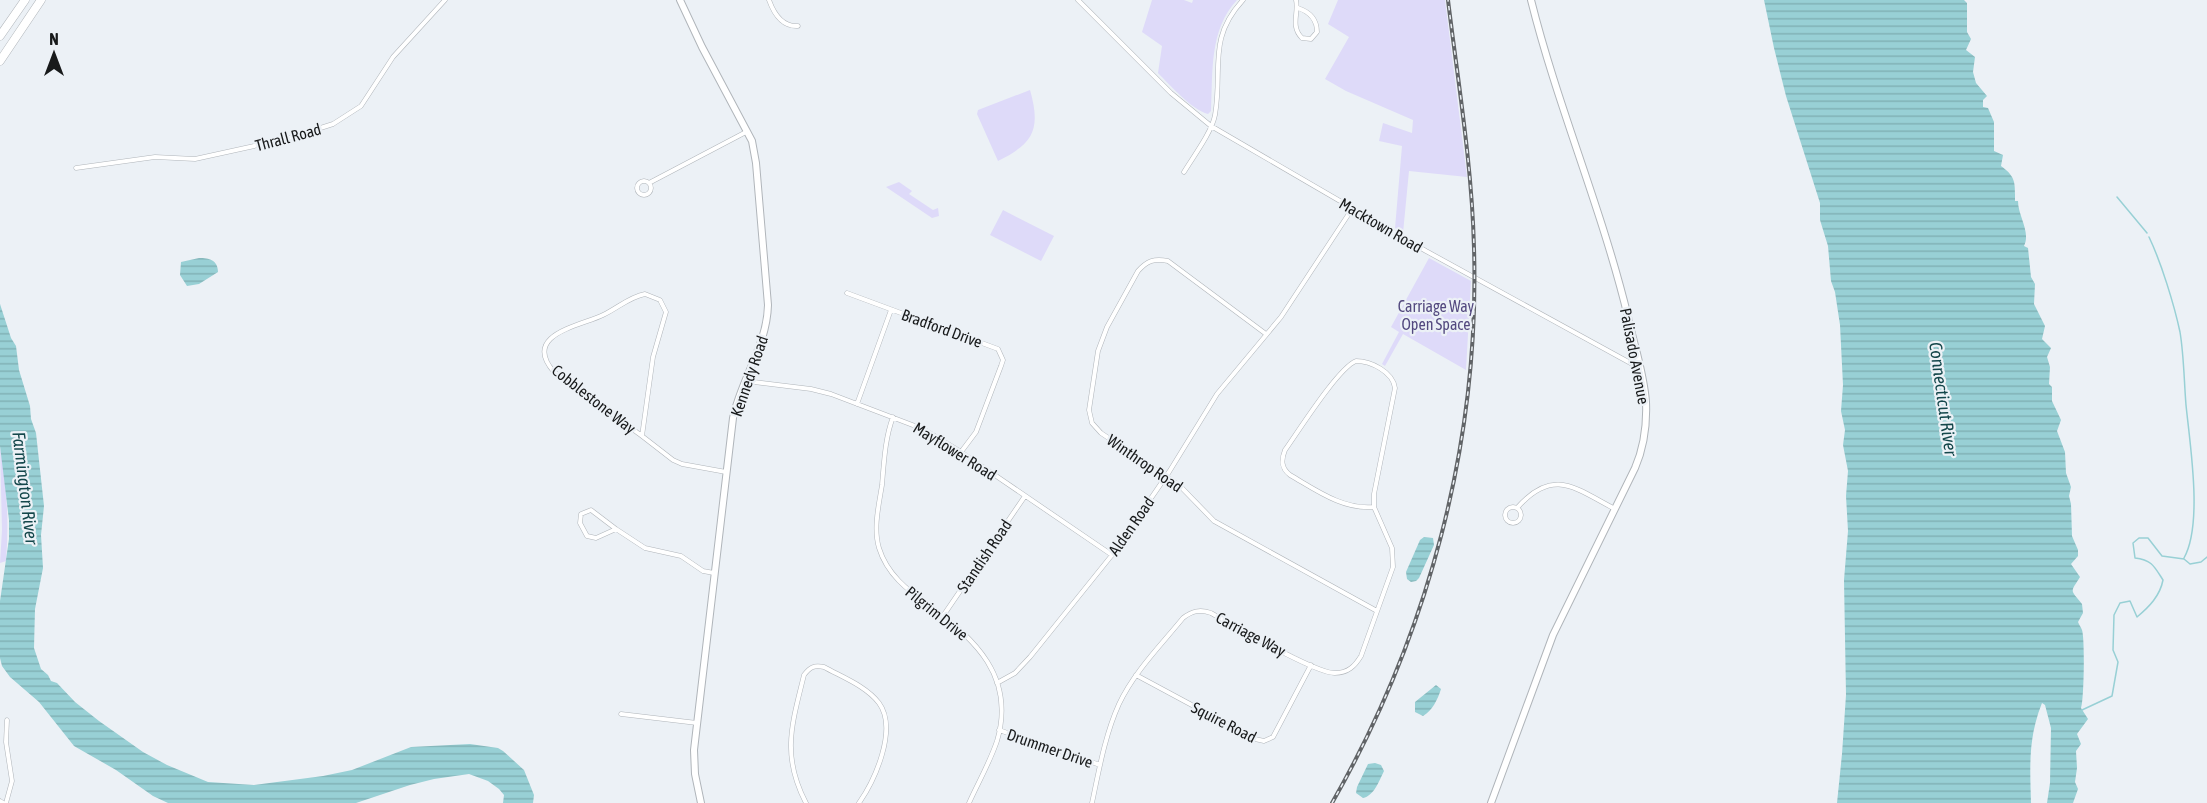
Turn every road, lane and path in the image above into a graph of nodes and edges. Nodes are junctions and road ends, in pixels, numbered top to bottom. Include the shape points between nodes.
1 (25, 0) edge
2 (41, 0) edge
3 (445, 0) edge
4 (680, 0) edge
5 (769, 0) edge
6 (1078, 0) edge
7 (1243, 0) edge
8 (1296, 0) edge
9 (1531, 0) edge
10 (1298, 8) junction
11 (798, 26) dead end
12 (0, 36) edge
13 (0, 61) edge
14 (1211, 126) junction
15 (747, 131) junction
16 (76, 168) dead end
17 (1184, 172) dead end
18 (650, 183) dead end
19 (1352, 209) junction
20 (847, 293) dead end
21 (891, 310) junction
22 (1266, 334) junction
23 (1639, 364) junction
24 (745, 381) junction
25 (857, 404) junction
26 (893, 417) junction
27 (642, 436) junction
28 (961, 452) junction
29 (727, 472) junction
30 (1166, 477) junction
31 (1025, 496) junction
32 (1374, 507) junction
33 (1517, 508) junction
34 (1615, 509) junction
35 (616, 530) junction
36 (1112, 555) junction
37 (715, 573) junction
38 (1377, 611) junction
39 (944, 616) junction
40 (1311, 666) junction
41 (1137, 675) junction
42 (997, 683) junction
43 (621, 714) dead end
44 (7, 720) dead end
45 (697, 723) junction
46 (999, 730) junction
47 (1100, 765) junction
48 (3, 802) edge
49 (701, 803) edge
50 (806, 803) edge
51 (860, 803) edge
52 (969, 803) edge
53 (1092, 803) edge
54 (1491, 803) edge

1 - 12 highway
2 - 13 highway
3 - 16 street, Thrall Road via 393,57 361,106 333,124 286,140 195,159 156,157
4 - 15 main road, Kennedy Road
5 - 11 street via 781,21
6 - 14 street, Macktown Road via 1171,93
7 - 14 street via 1222,34
8 - 10 street
9 - 23 main road, Palisado Avenue via 1546,59 1601,219
10 - 10 street via 1315,19 1317,32 1311,39 1298,35 1294,16
14 - 17 street
14 - 19 street, Macktown Road
15 - 18 street
15 - 24 main road, Kennedy Road via 756,163 768,305 766,328
19 - 22 street, Alden Road via 1294,299
19 - 23 street, Macktown Road via 1634,365
20 - 21 street, Bradford Drive
21 - 25 street
21 - 28 street, Bradford Drive via 1000,353 1003,360 980,422
22 - 30 street, Alden Road via 1217,394
22 - 30 street, Winthrop Road via 1168,261 1152,260 1138,271 1100,342 1090,416 1101,433
23 - 34 main road, Palisado Avenue via 1646,397 1643,443
24 - 25 street, Mayflower Road via 811,389
24 - 29 main road, Kennedy Road via 733,418
25 - 26 street, Mayflower Road
26 - 28 street, Mayflower Road via 923,429
26 - 39 street, Pilgrim Drive via 879,503 878,546 897,580
27 - 27 street, Cobblestone Way via 653,357 666,312 660,300 645,294 560,331 549,340 545,353 554,372
27 - 29 street, Cobblestone Way via 682,464
28 - 31 street, Mayflower Road
29 - 37 main road, Kennedy Road
30 - 36 street, Alden Road
30 - 38 street, Winthrop Road via 1231,532
31 - 36 street, Mayflower Road
31 - 39 street, Standish Road
32 - 32 street, Carriage Way via 1395,383 1367,362 1356,361 1330,389 1285,450 1282,461 1290,475 1342,504
32 - 38 street, Carriage Way via 1393,557
33 - 33 street via 1508,508 1505,514 1510,522 1520,516
33 - 34 street via 1537,490 1558,485 1574,488
34 - 54 main road, Palisado Avenue via 1553,635
35 - 35 street via 591,510 581,514 580,523 592,539
35 - 37 street via 645,548 681,556 704,571
36 - 42 street, Alden Road via 1016,673
37 - 45 main road, Kennedy Road
38 - 40 street, Carriage Way via 1361,656 1353,667 1337,673
39 - 42 street, Pilgrim Drive via 980,649
40 - 41 street, Carriage Way via 1211,613 1197,611 1183,618
40 - 41 street, Squire Road via 1273,737 1264,741
41 - 47 street, Carriage Way via 1112,721
42 - 46 street, Pilgrim Drive
43 - 45 street
44 - 48 street via 12,781
45 - 49 main road, Kennedy Road via 695,774
46 - 47 street, Drummer Drive
46 - 52 street, Pilgrim Drive
47 - 53 street, Carriage Way
50 - 51 street via 793,771 790,739 804,675 809,668 818,666 864,690 884,712 885,746

